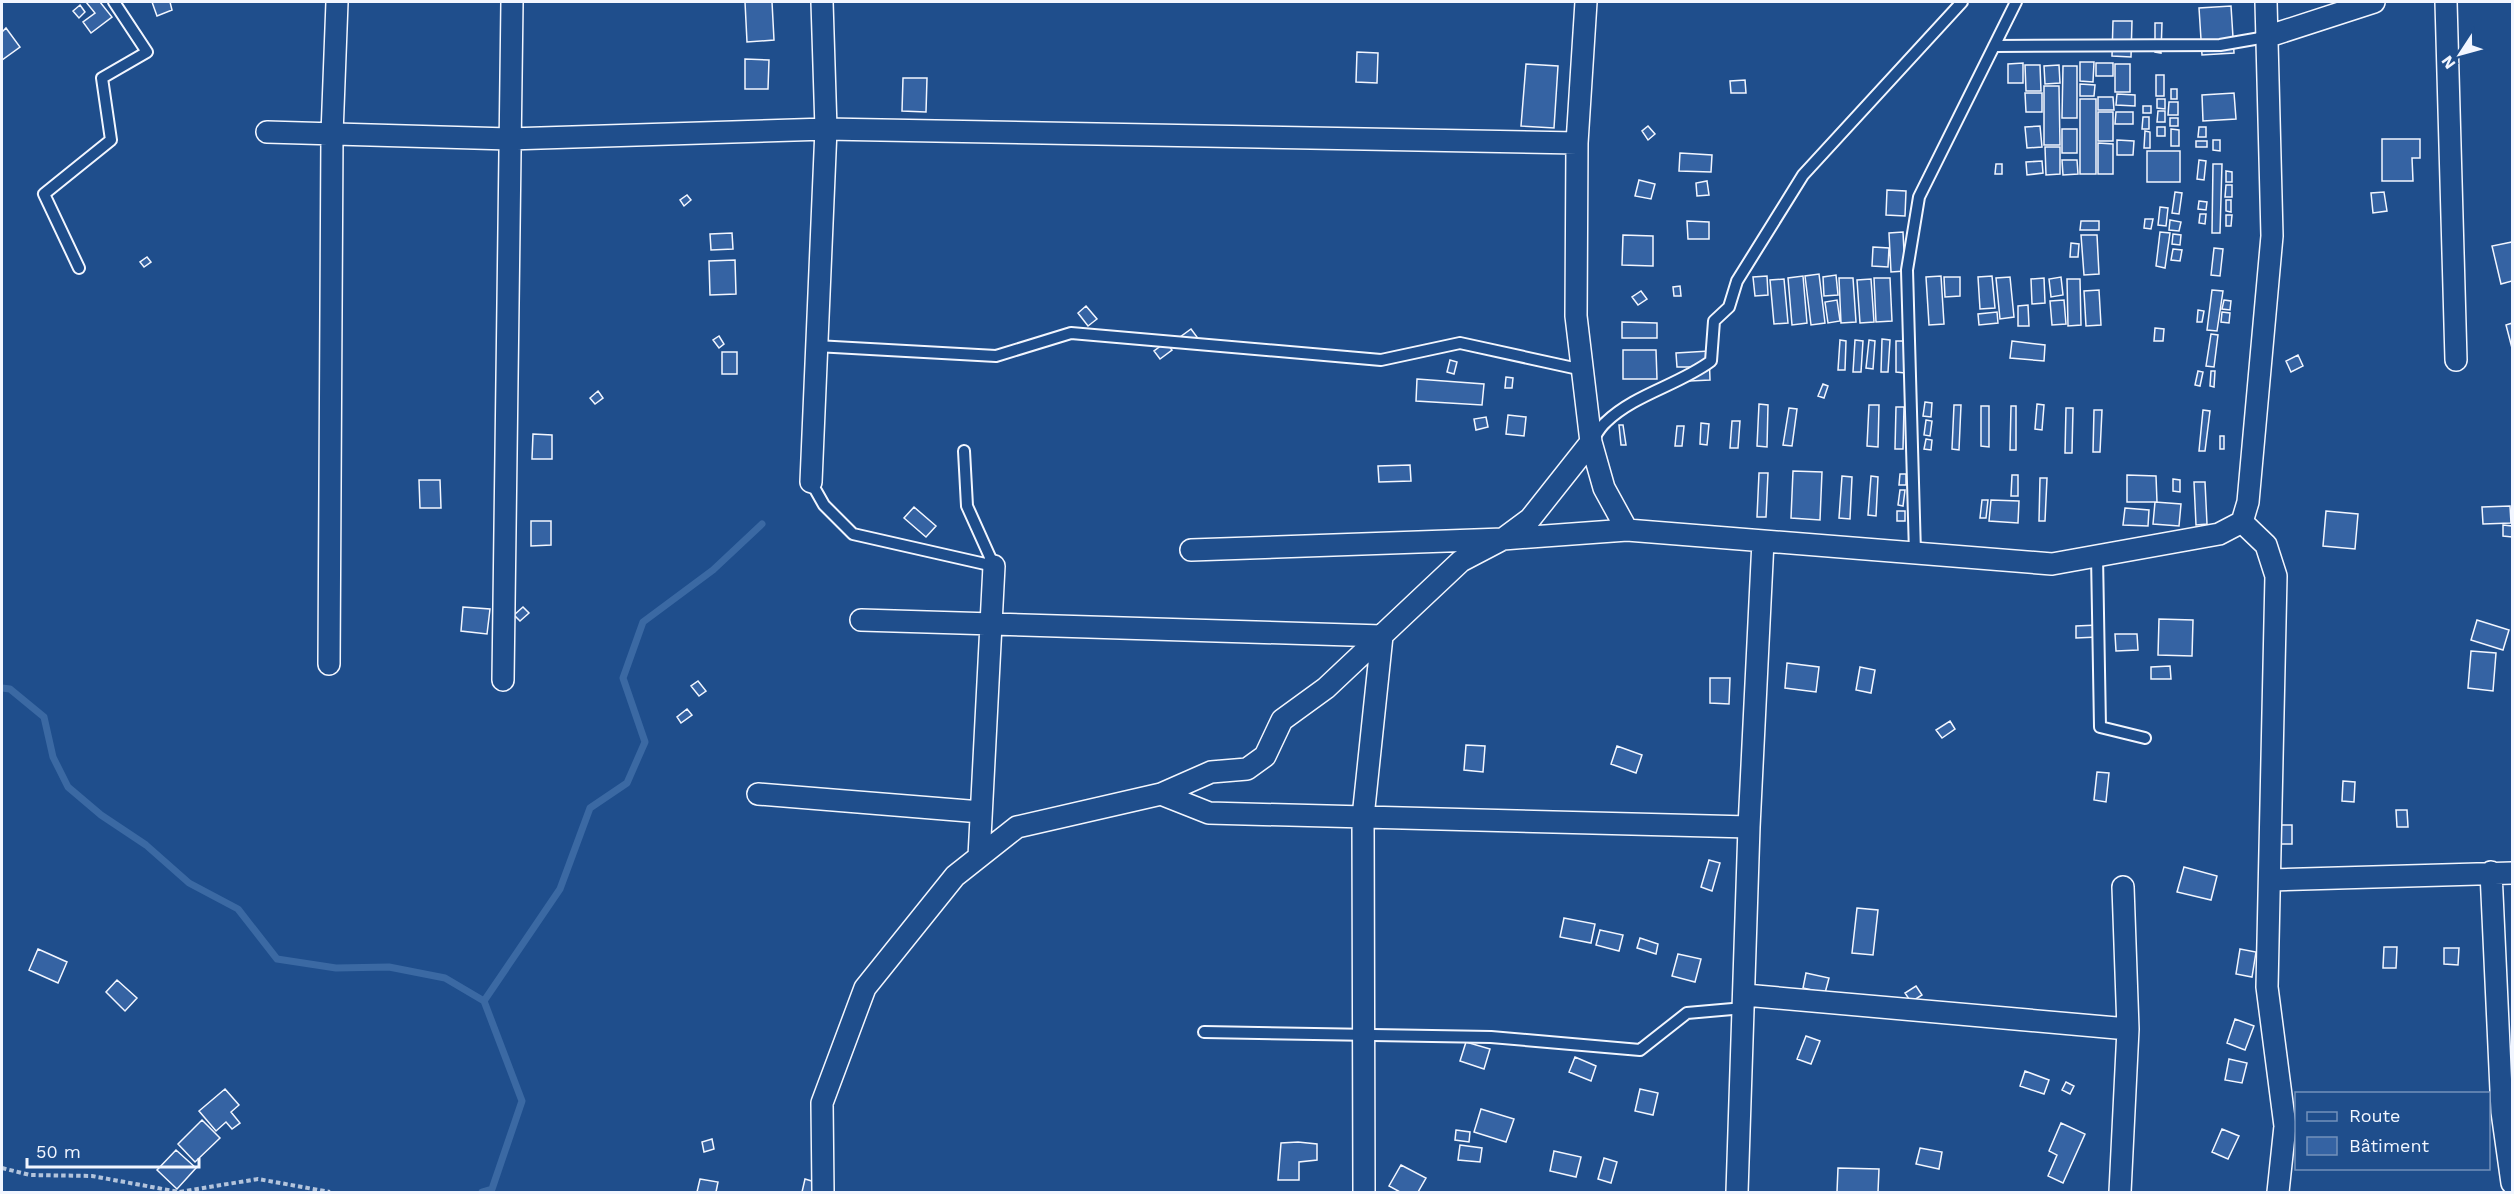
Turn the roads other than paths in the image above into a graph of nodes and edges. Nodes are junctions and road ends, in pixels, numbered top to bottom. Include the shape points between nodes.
1 (114, 2) edge
2 (337, 2) edge
3 (512, 2) edge
4 (822, 2) edge
5 (1586, 2) edge
6 (1962, 2) edge
7 (2016, 2) edge
8 (2266, 2) edge
9 (2374, 2) edge
10 (2446, 2) edge
11 (2266, 36) junction
12 (1995, 46) junction
13 (826, 129) junction
14 (267, 132) dead end
15 (332, 134) junction
16 (509, 139) junction
17 (1577, 143) junction
18 (79, 268) dead end
19 (816, 346) junction
20 (2456, 360) dead end
21 (1583, 370) junction
22 (1592, 442) junction
23 (964, 451) dead end
24 (811, 482) joint
25 (2242, 522) junction
26 (1627, 530) junction
27 (1503, 539) junction
28 (1763, 541) junction
29 (1191, 550) dead end
30 (1915, 553) junction
31 (2097, 556) junction
32 (994, 566) junction
33 (861, 620) dead end
34 (992, 624) junction
35 (1382, 636) junction
36 (329, 664) dead end
37 (503, 680) dead end
38 (2145, 738) dead end
39 (758, 794) dead end
40 (1161, 794) junction
41 (981, 812) junction
42 (1363, 817) junction
43 (1749, 827) junction
44 (979, 857) junction
45 (2491, 872) junction
46 (2512, 873) edge
47 (2270, 880) junction
48 (2123, 887) dead end
49 (1744, 1002) junction
50 (2128, 1029) junction
51 (1204, 1032) dead end
52 (1363, 1034) junction
53 (2506, 1046) edge
54 (2512, 1182) edge
55 (823, 1192) edge
56 (1364, 1192) edge
57 (1737, 1192) edge
58 (2120, 1192) edge
59 (2278, 1192) edge

1 - 18 lane via 147,52 102,78 111,140 44,194
2 - 15 street
3 - 16 street
4 - 13 street
5 - 17 street
6 - 22 lane via 1803,175 1737,281 1729,307 1714,321 1711,361 1692,375 1644,396 1605,422
7 - 12 lane
8 - 11 street
9 - 11 street
10 - 20 street
11 - 12 lane via 2220,45
11 - 25 street via 2272,236 2248,502
12 - 30 lane via 1919,197 1907,270
13 - 16 street
13 - 17 street
13 - 19 street
14 - 15 street
15 - 16 street
15 - 36 street
16 - 37 street
17 - 21 street via 1576,316
19 - 21 lane via 996,356 1071,333 1380,360 1460,343
19 - 24 street
21 - 22 street
22 - 26 street via 1604,488
22 - 27 street via 1530,519
23 - 32 lane via 967,506
24 - 32 lane via 824,505 853,534
25 - 31 street via 2219,534
25 - 47 street via 2266,545 2276,576
26 - 27 street
26 - 28 street
27 - 29 street
27 - 35 street via 1461,561
28 - 30 street
28 - 43 street
30 - 31 street via 2052,564
31 - 38 lane via 2100,727
32 - 34 street
33 - 34 street
34 - 35 street
34 - 41 street
35 - 40 street via 1326,688 1282,720 1265,756 1247,769 1211,772
35 - 42 street
39 - 41 street
40 - 42 street via 1209,813
40 - 44 street via 1017,827
41 - 44 street
42 - 43 street
42 - 52 street
43 - 49 street
44 - 55 street via 954,876 865,988 822,1103
45 - 46 street
45 - 47 street
45 - 53 street
47 - 59 street via 2267,987 2285,1126
48 - 50 street
49 - 50 street
49 - 52 lane via 1687,1013 1640,1050 1491,1037
49 - 57 street
50 - 58 street
51 - 52 lane
52 - 56 street
53 - 54 street via 2502,1112

